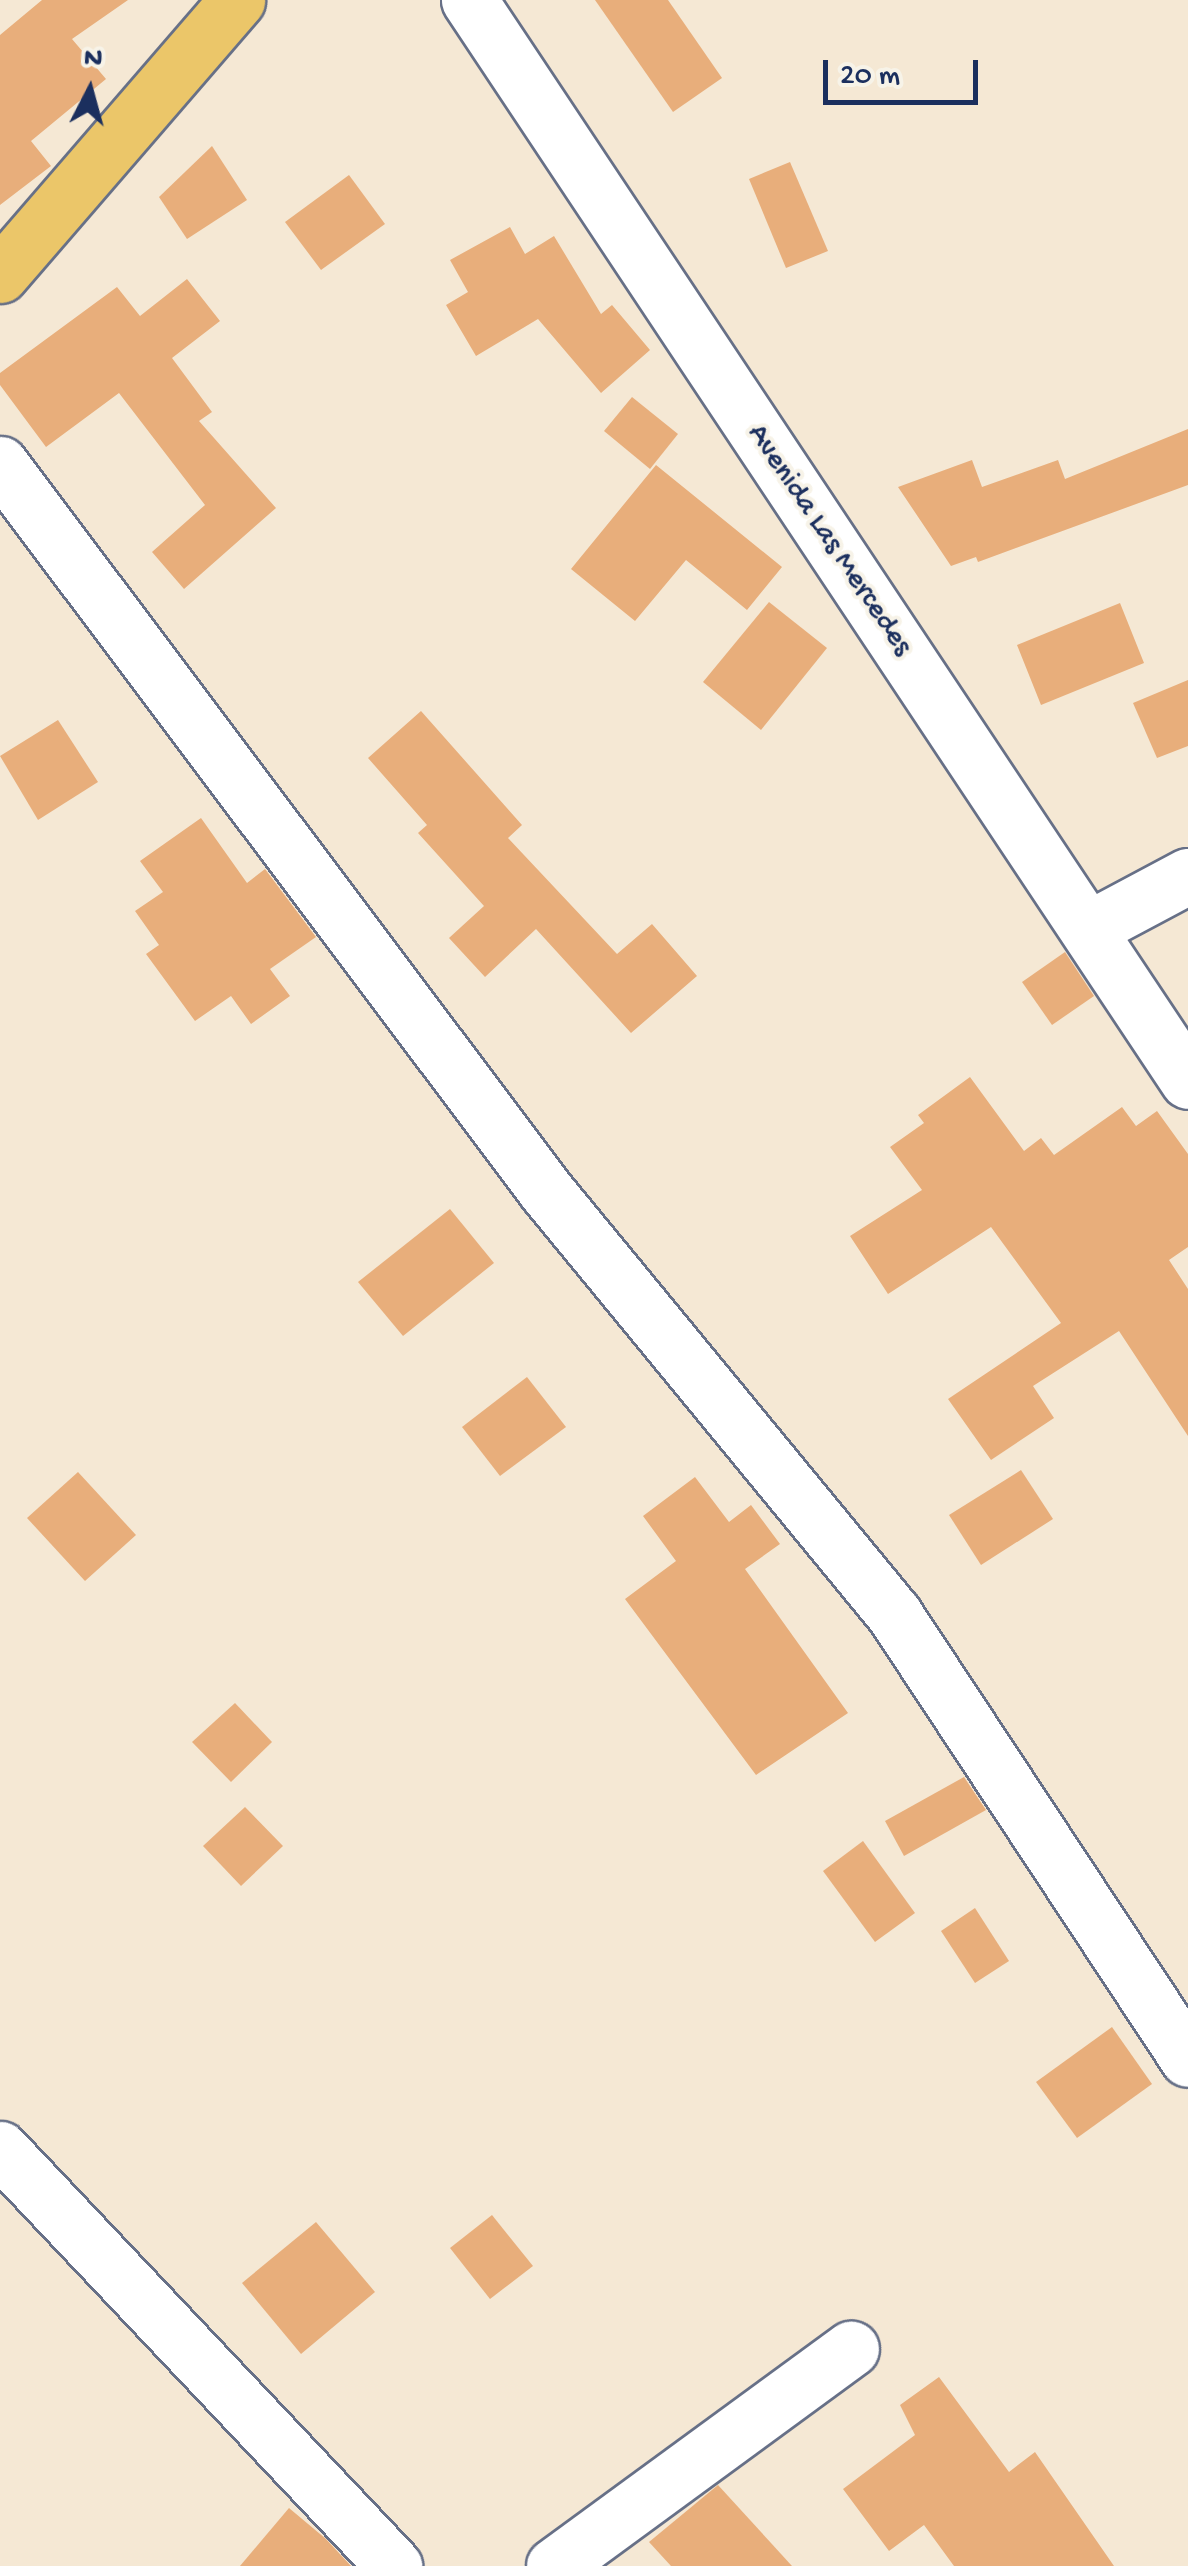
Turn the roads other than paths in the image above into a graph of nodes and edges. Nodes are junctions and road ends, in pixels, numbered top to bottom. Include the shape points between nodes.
1 (237, 0) edge
2 (469, 0) edge
3 (0, 275) edge
4 (0, 464) edge
5 (1188, 876) edge
6 (1090, 928) junction
7 (1188, 1082) edge
8 (1188, 2058) edge
9 (0, 2149) edge
10 (850, 2348) dead end
11 (394, 2566) edge
12 (554, 2566) edge

1 - 3 main road
2 - 6 street, Avenida Las Mercedes
4 - 8 street via 546,1192 894,1614
5 - 6 street
6 - 7 street, Avenida Las Mercedes
9 - 11 street
10 - 12 street

